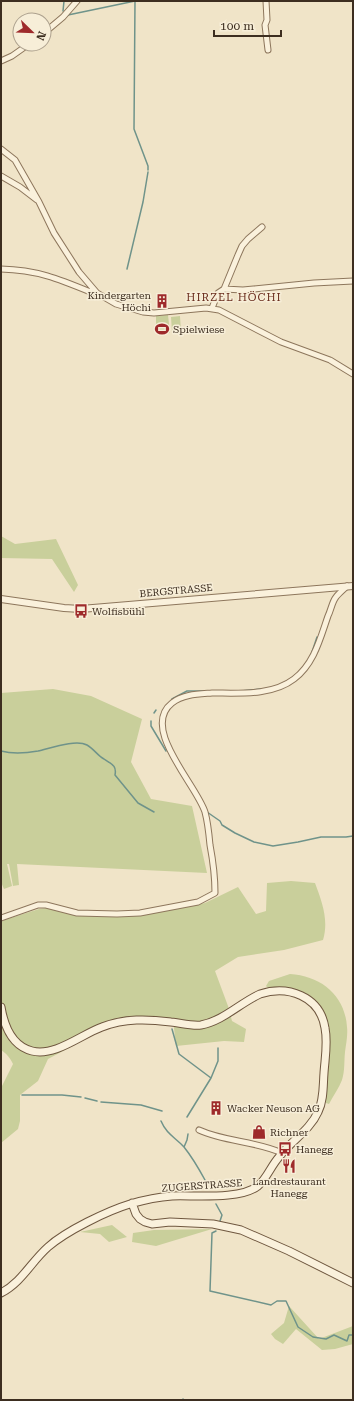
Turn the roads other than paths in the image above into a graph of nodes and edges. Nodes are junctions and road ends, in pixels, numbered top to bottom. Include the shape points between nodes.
1 (77, 1) edge
2 (266, 1) edge
3 (52, 26) edge
4 (268, 50) dead end
5 (18, 52) edge
6 (1, 61) edge
7 (1, 149) edge
8 (1, 176) edge
9 (38, 202) junction
10 (262, 227) dead end
11 (1, 269) edge
12 (353, 281) edge
13 (224, 288) junction
14 (97, 293) junction
15 (212, 308) junction
16 (353, 374) edge
17 (350, 586) edge
18 (330, 588) junction
19 (1, 599) edge
20 (335, 599) junction
21 (1, 918) edge
22 (1, 1007) edge
23 (199, 1130) dead end
24 (282, 1153) junction
25 (132, 1203) junction
26 (353, 1283) edge
27 (1, 1293) edge

1 - 3 street
2 - 4 street
5 - 6 street
7 - 9 street via 15,160
8 - 9 street
9 - 14 street via 79,272
10 - 13 street via 242,246
11 - 14 street via 38,273
12 - 13 street via 243,290
13 - 15 street via 218,293
14 - 15 street via 124,307 149,313
15 - 16 street via 281,342 330,360
17 - 18 street, BERGSTRASSE
17 - 20 street
18 - 19 street, BERGSTRASSE via 81,609
18 - 20 street
20 - 21 street via 311,661 288,683 261,691 193,694 175,701 164,712 162,730 165,741 198,796 205,813 215,893 198,902 140,913 77,913 38,905
22 - 24 main road, ZUGERSTRASSE via 5,1023 13,1038 26,1049 43,1052 80,1039 103,1026 119,1022 140,1019 202,1025 268,991 289,991 304,996 318,1010 325,1028 321,1103 312,1122
23 - 24 street via 268,1147
24 - 25 main road, ZUGERSTRASSE via 265,1179 246,1192 171,1196
25 - 26 main road via 136,1214 145,1222 213,1224 241,1230
25 - 27 main road, ZUGERSTRASSE via 60,1238 41,1254 18,1282

